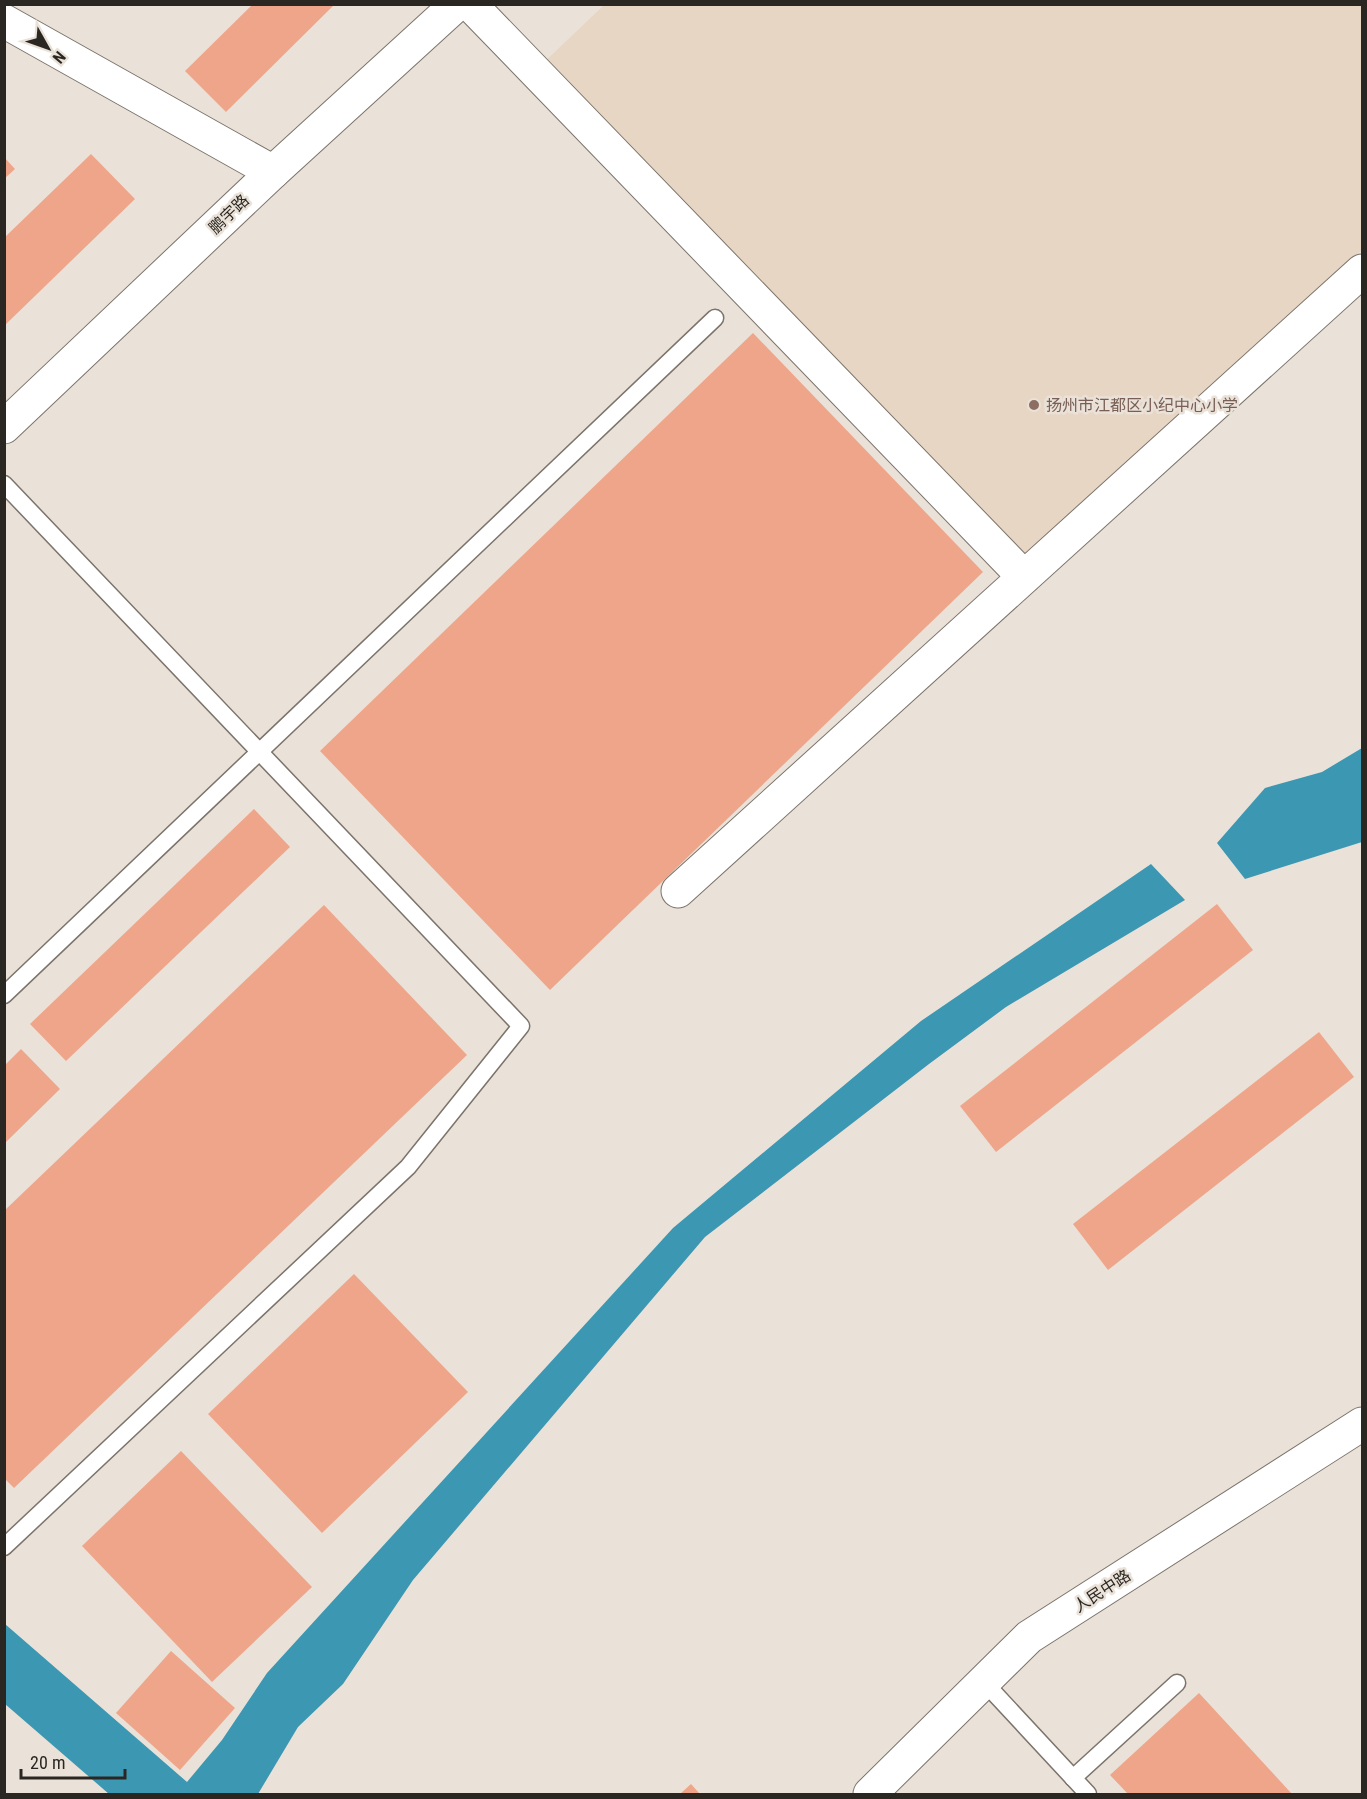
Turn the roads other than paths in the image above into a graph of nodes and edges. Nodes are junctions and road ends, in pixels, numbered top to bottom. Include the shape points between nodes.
1 (457, 4) edge
2 (470, 4) edge
3 (4, 21) edge
4 (273, 172) junction
5 (1362, 271) edge
6 (716, 318) dead end
7 (4, 427) edge
8 (4, 484) edge
9 (1024, 578) junction
10 (260, 752) junction
11 (678, 891) dead end
12 (4, 995) edge
13 (1362, 1424) edge
14 (4, 1547) edge
15 (984, 1682) junction
16 (1177, 1683) dead end
17 (1073, 1778) junction
18 (870, 1794) edge
19 (1088, 1794) edge

1 - 4 street, 鹏宇路
2 - 9 street
3 - 4 street
4 - 7 street, 鹏宇路
5 - 9 street
6 - 10 lane
8 - 10 lane
9 - 11 street
10 - 12 lane
10 - 14 lane via 521,1026 408,1167
13 - 15 street, 人民中路 via 1029,1637
15 - 17 lane
15 - 18 street, 人民中路
16 - 17 lane
17 - 19 lane

